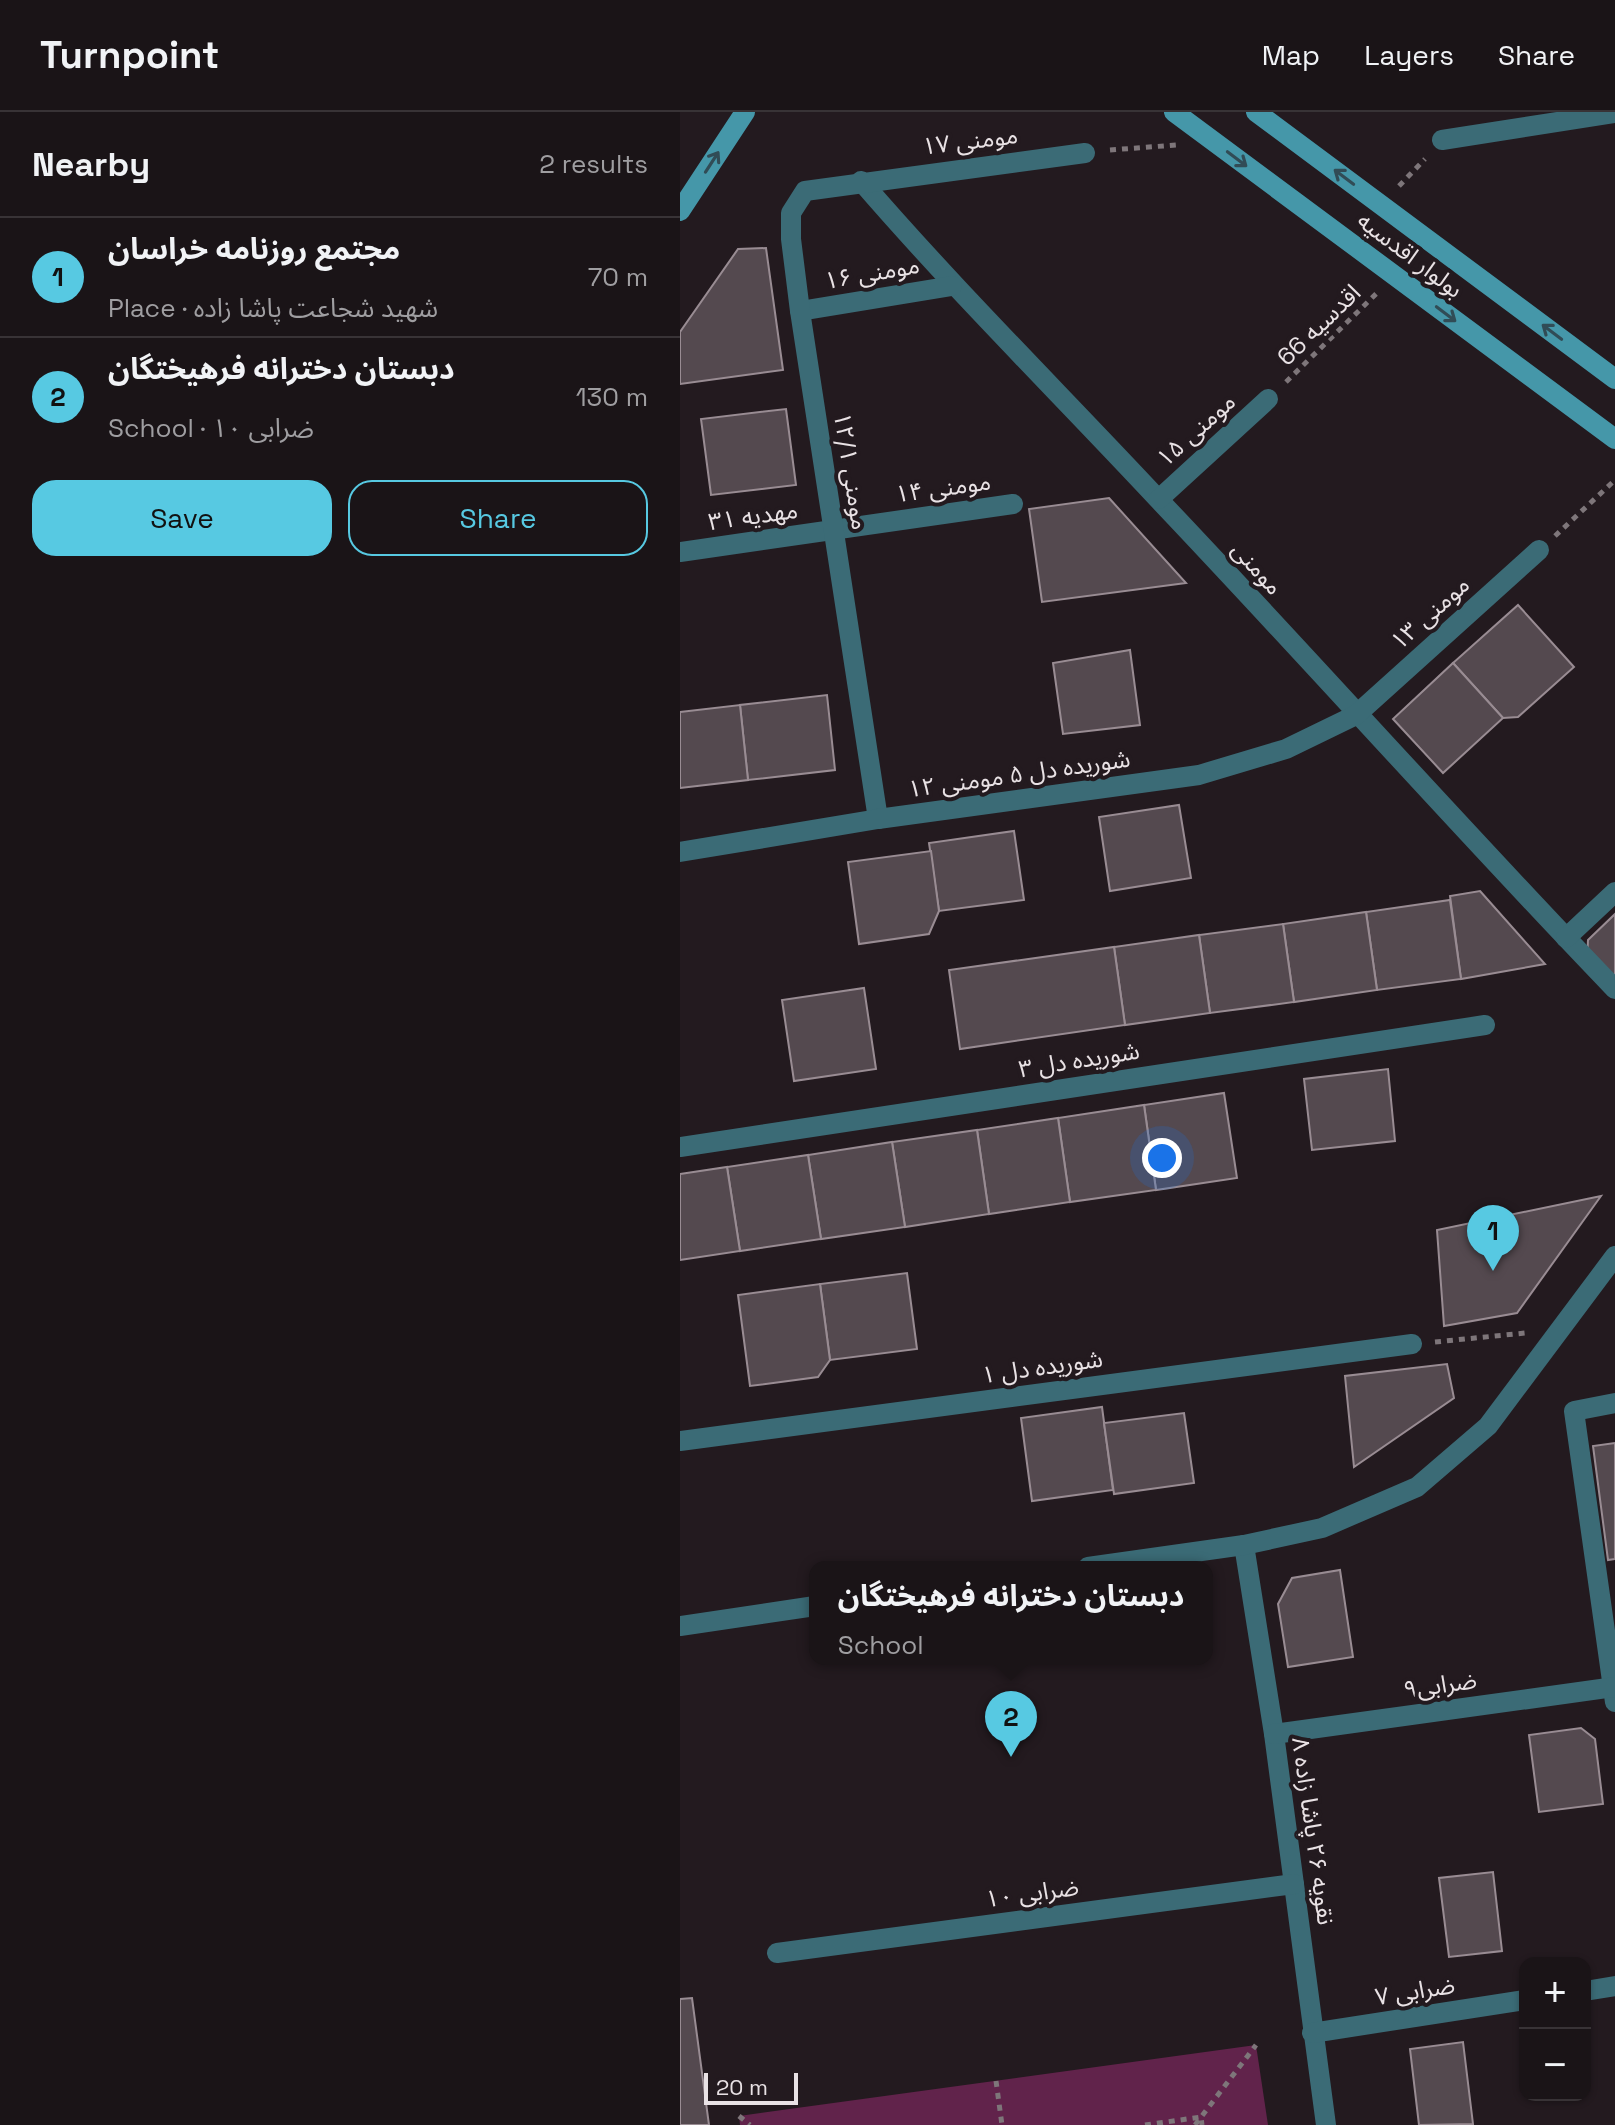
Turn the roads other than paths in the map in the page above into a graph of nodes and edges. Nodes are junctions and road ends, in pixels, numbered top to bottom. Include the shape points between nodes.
1 (745, 112) edge
2 (1174, 112) edge
3 (1256, 112) edge
4 (1615, 113) edge
5 (1442, 140) road end
6 (1085, 153) road end
7 (861, 181) junction
8 (680, 211) edge
9 (952, 286) junction
10 (800, 311) junction
11 (1615, 379) edge
12 (1268, 399) road end
13 (1615, 439) edge
14 (1159, 499) junction
15 (1013, 504) dead end
16 (834, 530) junction
17 (1539, 550) road end
18 (680, 552) edge
19 (1356, 715) junction
20 (878, 819) junction
21 (680, 852) edge
22 (1615, 892) edge
23 (1566, 938) junction
24 (1615, 989) edge
25 (1485, 1025) dead end
26 (680, 1147) edge
27 (1615, 1256) edge
28 (1412, 1344) road end
29 (1615, 1403) edge
30 (680, 1441) edge
31 (1244, 1545) junction
32 (1131, 1561) edge
33 (809, 1607) edge
34 (680, 1626) edge
35 (1614, 1692) edge
36 (1274, 1734) junction
37 (1294, 1884) junction
38 (777, 1953) dead end
39 (1615, 1986) edge
40 (1591, 1990) edge
41 (1519, 2001) edge
42 (1312, 2033) junction
43 (1326, 2125) edge

8 -> 1 main road
2 -> 13 main road, بولوار اقدسیه
11 -> 3 main road, بولوار اقدسیه
4 - 5 street
6 - 7 street, مومنی ۱۷
7 - 9 street, مومنی
7 - 10 street, مومنی ۱۲/۱ via 805,191 791,213
9 - 10 street, مومنی ۱۶
9 - 14 street, مومنی
10 - 16 street, مومنی ۱۲/۱
12 - 14 street, مومنی ۱۵
14 - 19 street, مومنی
15 - 16 street, مومنی ۱۴
16 - 18 street, مهدیه ۳۱
16 - 20 street, مومنی ۱۲/۱
17 - 19 street, مومنی ۱۳
19 - 20 street, شوریده دل ۵ مومنی ۱۲ via 1286,749 1199,775
19 - 23 street, مومنی
20 - 21 street, شوریده دل ۵ مومنی ۱۲
22 - 23 street
23 - 24 street, مومنی
25 - 26 street, شوریده دل ۳
27 - 31 street via 1488,1426 1417,1487 1322,1528
28 - 30 street, شوریده دل ۱
29 - 35 street via 1574,1411
31 - 32 street
31 - 36 street, نقویه ۲۶ پاشا زاده ۸
33 - 34 street
35 - 36 street, ضرابی۹
36 - 37 street, نقویه ۲۶ پاشا زاده ۸
37 - 38 street, ضرابی ۱۰
37 - 42 street, نقویه ۲۶ پاشا زاده ۸
39 - 40 street
41 - 42 street, ضرابی ۷
42 - 43 street, نقویه ۲۶ پاشا زاده ۸

